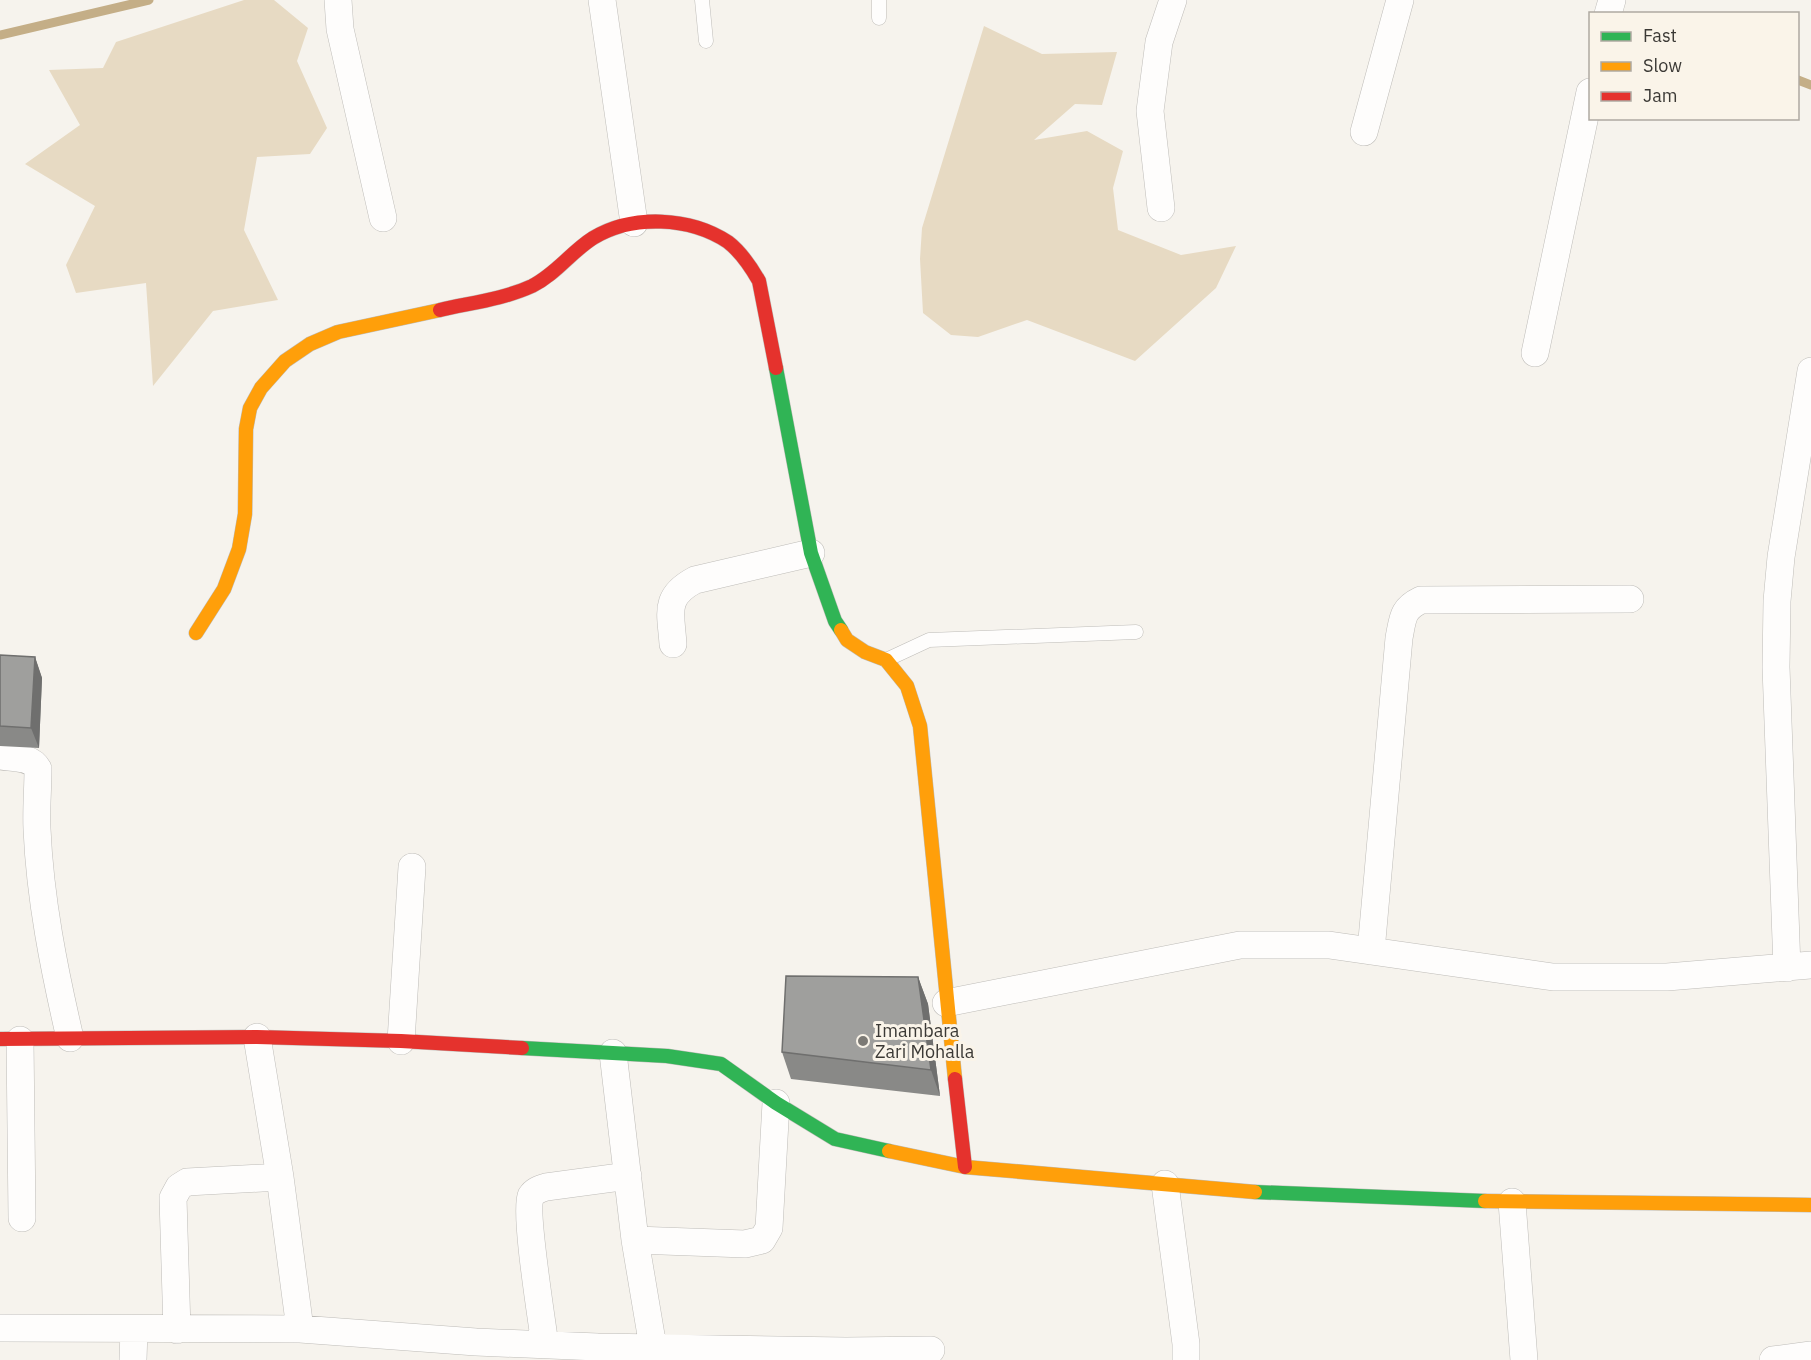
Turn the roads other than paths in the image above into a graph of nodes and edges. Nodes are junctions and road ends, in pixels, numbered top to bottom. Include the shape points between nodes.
1 (338, 0) edge
2 (602, 0) edge
3 (702, 0) edge
4 (879, 0) edge
5 (1173, 0) edge
6 (1400, 0) edge
7 (879, 18) dead end
8 (706, 41) dead end
9 (1589, 97) edge
10 (1364, 132) dead end
11 (1161, 208) dead end
12 (383, 218) dead end
13 (634, 223) junction
14 (1535, 353) dead end
15 (1810, 381) edge
16 (811, 554) junction
17 (1630, 599) dead end
18 (1136, 632) dead end
19 (196, 633) dead end
20 (672, 644) dead end
21 (886, 660) junction
22 (0, 756) edge
23 (412, 867) dead end
24 (1371, 951) junction
25 (1799, 967) edge
26 (946, 1003) junction
27 (257, 1037) junction
28 (70, 1038) junction
29 (10, 1039) edge
30 (401, 1041) junction
31 (613, 1053) junction
32 (776, 1103) junction
33 (965, 1167) junction
34 (628, 1176) junction
35 (280, 1177) junction
36 (1165, 1184) junction
37 (1512, 1202) junction
38 (1811, 1205) edge
39 (22, 1218) dead end
40 (635, 1240) junction
41 (0, 1328) edge
42 (300, 1329) junction
43 (134, 1330) junction
44 (177, 1330) junction
45 (545, 1345) junction
46 (653, 1347) junction
47 (931, 1350) dead end
48 (476, 1351) edge
49 (598, 1353) edge
50 (1811, 1355) edge
51 (846, 1356) edge
52 (133, 1360) edge
53 (1186, 1360) edge
54 (1524, 1360) edge
55 (1773, 1360) edge

1 - 12 street via 340,29
2 - 13 street
3 - 8 lane
4 - 7 lane
5 - 11 street via 1159,42 1150,111
6 - 10 street
9 - 14 street
13 - 16 street via 658,221 702,229 728,243 748,262 759,280
13 - 19 street via 600,234 532,286 512,294 338,332 310,344 285,362 261,388 250,408 246,429 245,514 239,549 224,589
15 - 25 street via 1777,601 1776,667
16 - 20 street via 695,580 681,588 671,602
16 - 21 street via 835,621 847,640
17 - 24 street via 1421,600 1408,606 1399,638
18 - 21 lane via 929,640
21 - 26 street via 907,686 920,726
22 - 28 street via 35,762 38,769 37,828 43,894
23 - 30 street
24 - 25 street via 1553,977 1666,977
24 - 26 street via 1329,945 1240,945
26 - 33 street
27 - 28 street
27 - 30 street
27 - 35 street
28 - 29 street
29 - 39 street
30 - 31 street
31 - 32 street via 721,1064
31 - 34 street
32 - 33 street via 835,1139
32 - 40 street via 769,1228 762,1240 745,1244
33 - 36 street
34 - 40 street
34 - 45 street via 537,1189 530,1198
35 - 42 street
35 - 44 street via 188,1182 179,1187 173,1198
36 - 37 street via 1248,1192
36 - 53 street
37 - 38 street
37 - 54 street
40 - 46 street
41 - 43 street
42 - 44 street
42 - 48 street
43 - 44 street
43 - 52 street
45 - 48 street
45 - 49 street
46 - 49 street
46 - 51 street
47 - 51 street
50 - 55 street

